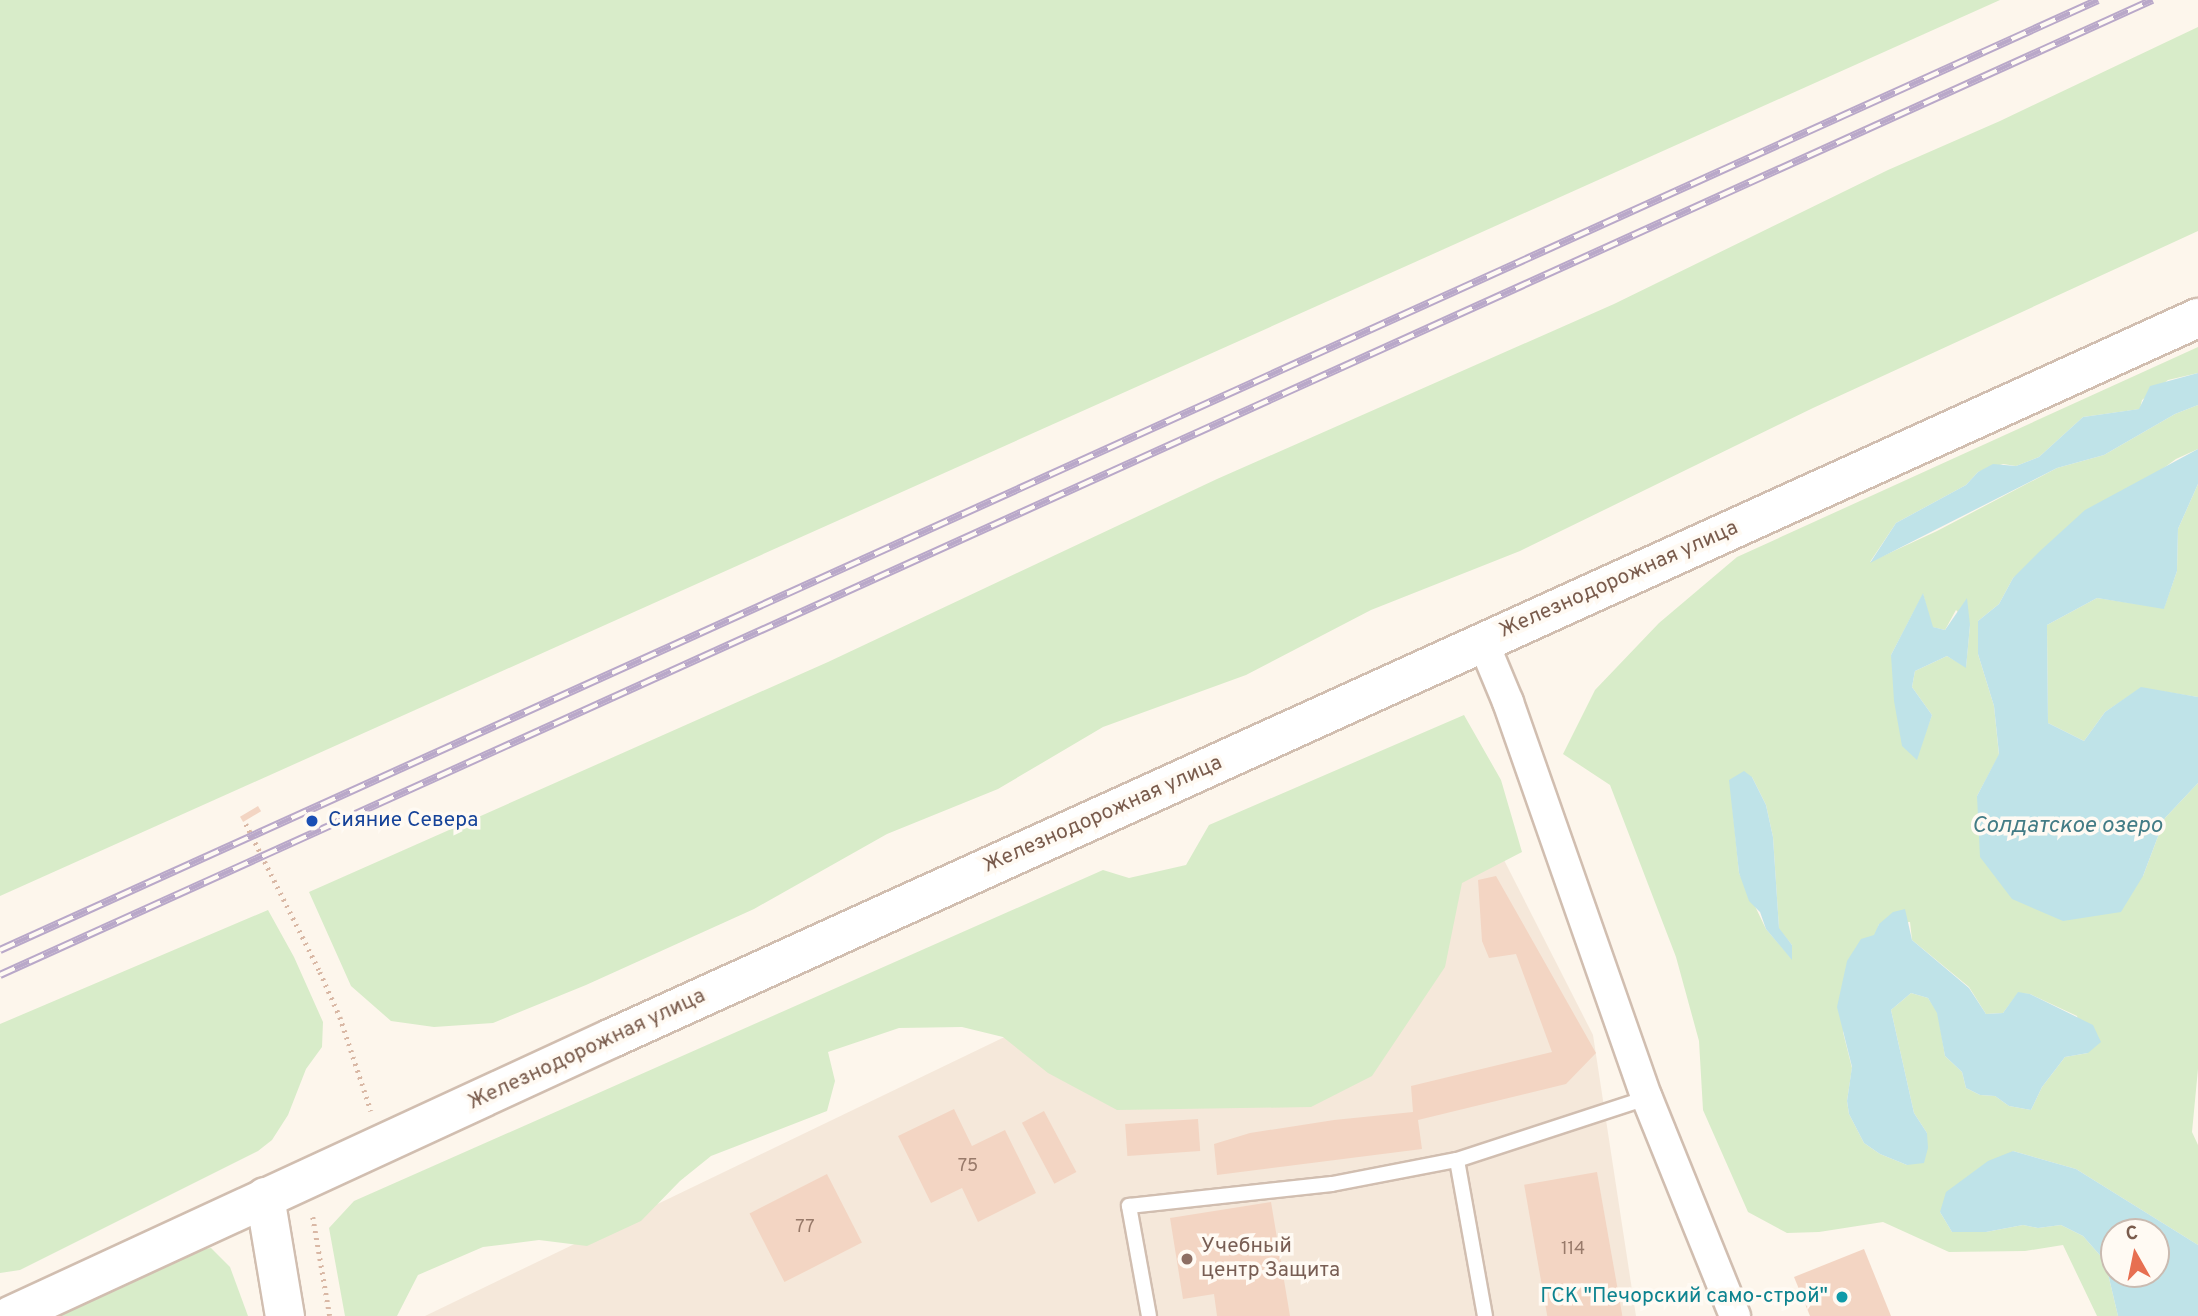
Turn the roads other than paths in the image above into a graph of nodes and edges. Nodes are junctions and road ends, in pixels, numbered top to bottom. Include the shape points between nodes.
1 (2198, 318) edge
2 (1483, 642) junction
3 (1647, 1098) junction
4 (1457, 1160) junction
5 (265, 1197) junction
6 (10, 1316) edge
7 (285, 1316) edge
8 (1149, 1316) edge
9 (1485, 1316) edge
10 (1735, 1316) edge

1 - 2 main road, Железнодорожная улица
2 - 3 street
2 - 5 main road, Железнодорожная улица
3 - 4 lane
3 - 10 street
4 - 8 lane via 1332,1184 1129,1206
4 - 9 lane
5 - 6 main road, Железнодорожная улица
5 - 7 main road

